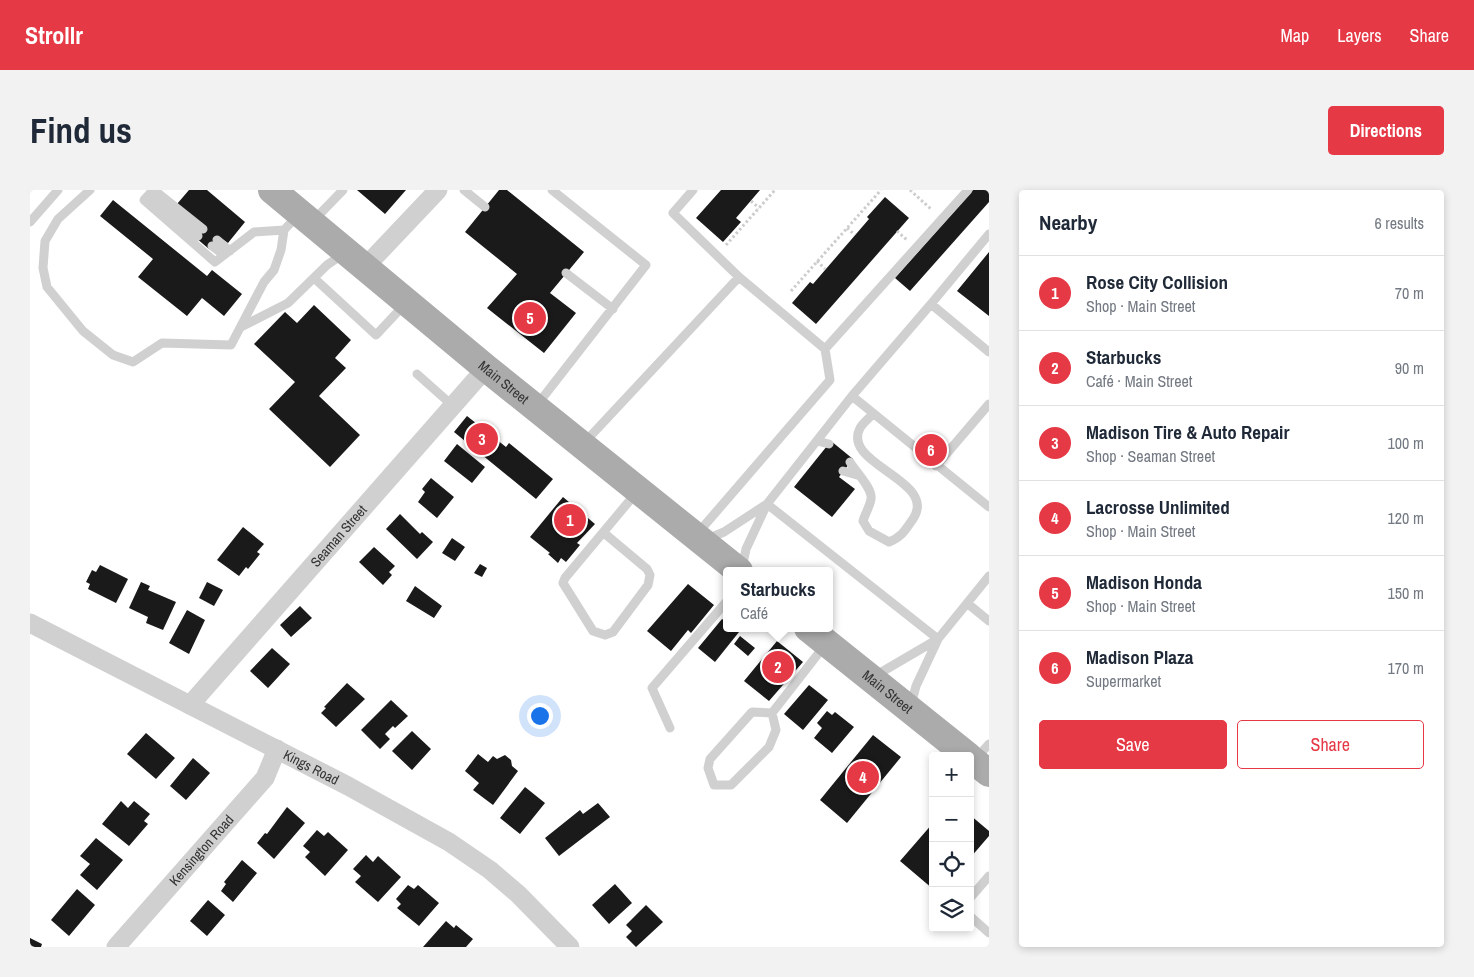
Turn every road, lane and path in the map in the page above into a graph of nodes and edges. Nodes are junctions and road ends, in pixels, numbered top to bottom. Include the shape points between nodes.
1 (58, 190) edge
2 (90, 190) edge
3 (272, 190) edge
4 (344, 190) edge
5 (438, 190) edge
6 (464, 190) edge
7 (552, 190) edge
8 (693, 190) edge
9 (775, 190) edge
10 (881, 190) edge
11 (910, 190) edge
12 (968, 190) edge
13 (151, 192) edge
14 (751, 201) dead end
15 (485, 207) dead end
16 (759, 208) junction
17 (942, 218) junction
18 (30, 222) edge
19 (299, 222) junction
20 (847, 228) junction
21 (201, 233) dead end
22 (989, 234) edge
23 (855, 235) dead end
24 (214, 243) dead end
25 (227, 253) junction
26 (716, 254) junction
27 (357, 259) junction
28 (817, 262) junction
29 (825, 269) dead end
30 (566, 273) dead end
31 (739, 277) junction
32 (314, 278) junction
33 (791, 291) dead end
34 (408, 301) junction
35 (932, 304) junction
36 (613, 309) junction
37 (240, 328) junction
38 (825, 349) junction
39 (989, 352) edge
40 (486, 368) junction
41 (417, 374) dead end
42 (852, 396) junction
43 (989, 404) edge
44 (453, 406) junction
45 (535, 407) junction
46 (873, 414) junction
47 (583, 446) junction
48 (850, 462) dead end
49 (936, 466) junction
50 (843, 472) dead end
51 (857, 475) junction
52 (638, 491) junction
53 (767, 504) junction
54 (989, 507) edge
55 (604, 533) junction
56 (698, 539) junction
57 (735, 567) edge
58 (741, 567) edge
59 (989, 576) edge
60 (967, 603) junction
61 (723, 606) edge
62 (989, 621) edge
63 (30, 623) edge
64 (817, 636) edge
65 (938, 638) junction
66 (871, 678) junction
67 (190, 704) junction
68 (909, 709) junction
69 (772, 713) junction
70 (670, 728) dead end
71 (277, 749) junction
72 (978, 758) edge
73 (989, 876) edge
74 (974, 893) edge
75 (974, 920) edge
76 (989, 933) edge
77 (116, 947) edge
78 (570, 947) edge

1 - 18 lane
2 - 37 lane via 58,219 45,241 43,268 47,287 83,331 113,355 133,362 162,343 231,345
3 - 19 main road, Main Street
4 - 19 lane
5 - 27 street
6 - 15 lane
7 - 36 lane via 646,265
8 - 26 lane via 673,213
9 - 16 path
10 - 20 path
11 - 17 path
12 - 17 lane
13 - 21 lane
13 - 25 lane via 144,200 215,262
14 - 16 path
16 - 26 path
17 - 38 lane
19 - 25 lane via 254,232
19 - 27 main road, Main Street
19 - 37 lane
20 - 23 path
20 - 28 path
22 - 35 lane
24 - 25 lane
26 - 31 lane
27 - 32 lane
27 - 34 main road, Main Street
28 - 29 path
28 - 33 path
30 - 36 lane
31 - 38 lane
31 - 47 lane
32 - 34 lane via 376,335
32 - 37 lane via 288,303
34 - 40 main road, Main Street
35 - 39 lane
35 - 42 lane
36 - 45 lane
38 - 56 lane via 830,380
40 - 44 street, Seaman Street
40 - 45 main road, Main Street
41 - 44 lane
42 - 46 lane
42 - 53 lane via 822,445
43 - 49 lane
44 - 67 street, Seaman Street
45 - 47 main road, Main Street
46 - 49 lane
46 - 51 lane via 860,428 860,449 918,500 919,510 900,538 889,542 869,531 863,521 872,498 868,486
47 - 52 main road, Main Street
48 - 51 lane
49 - 54 lane
50 - 51 lane
52 - 55 lane
52 - 56 main road, Main Street
53 - 56 lane via 724,532
53 - 58 lane
53 - 65 lane
55 - 55 lane via 563,584 593,631 605,635 613,632 648,585 650,575
56 - 57 main road, Main Street
59 - 60 lane
60 - 62 lane
60 - 65 lane
61 - 70 lane via 652,688
63 - 67 street, Kings Road
64 - 66 main road, Main Street
64 - 69 lane
65 - 66 lane
65 - 68 lane
66 - 68 main road, Main Street
67 - 71 street, Kings Road
68 - 72 main road, Main Street
69 - 69 lane via 752,712 710,759 708,768 714,785 731,785 769,747 776,730
71 - 77 street, Kensington Road via 265,778
71 - 78 street, Kings Road via 449,842 518,894
73 - 74 lane
75 - 76 lane

